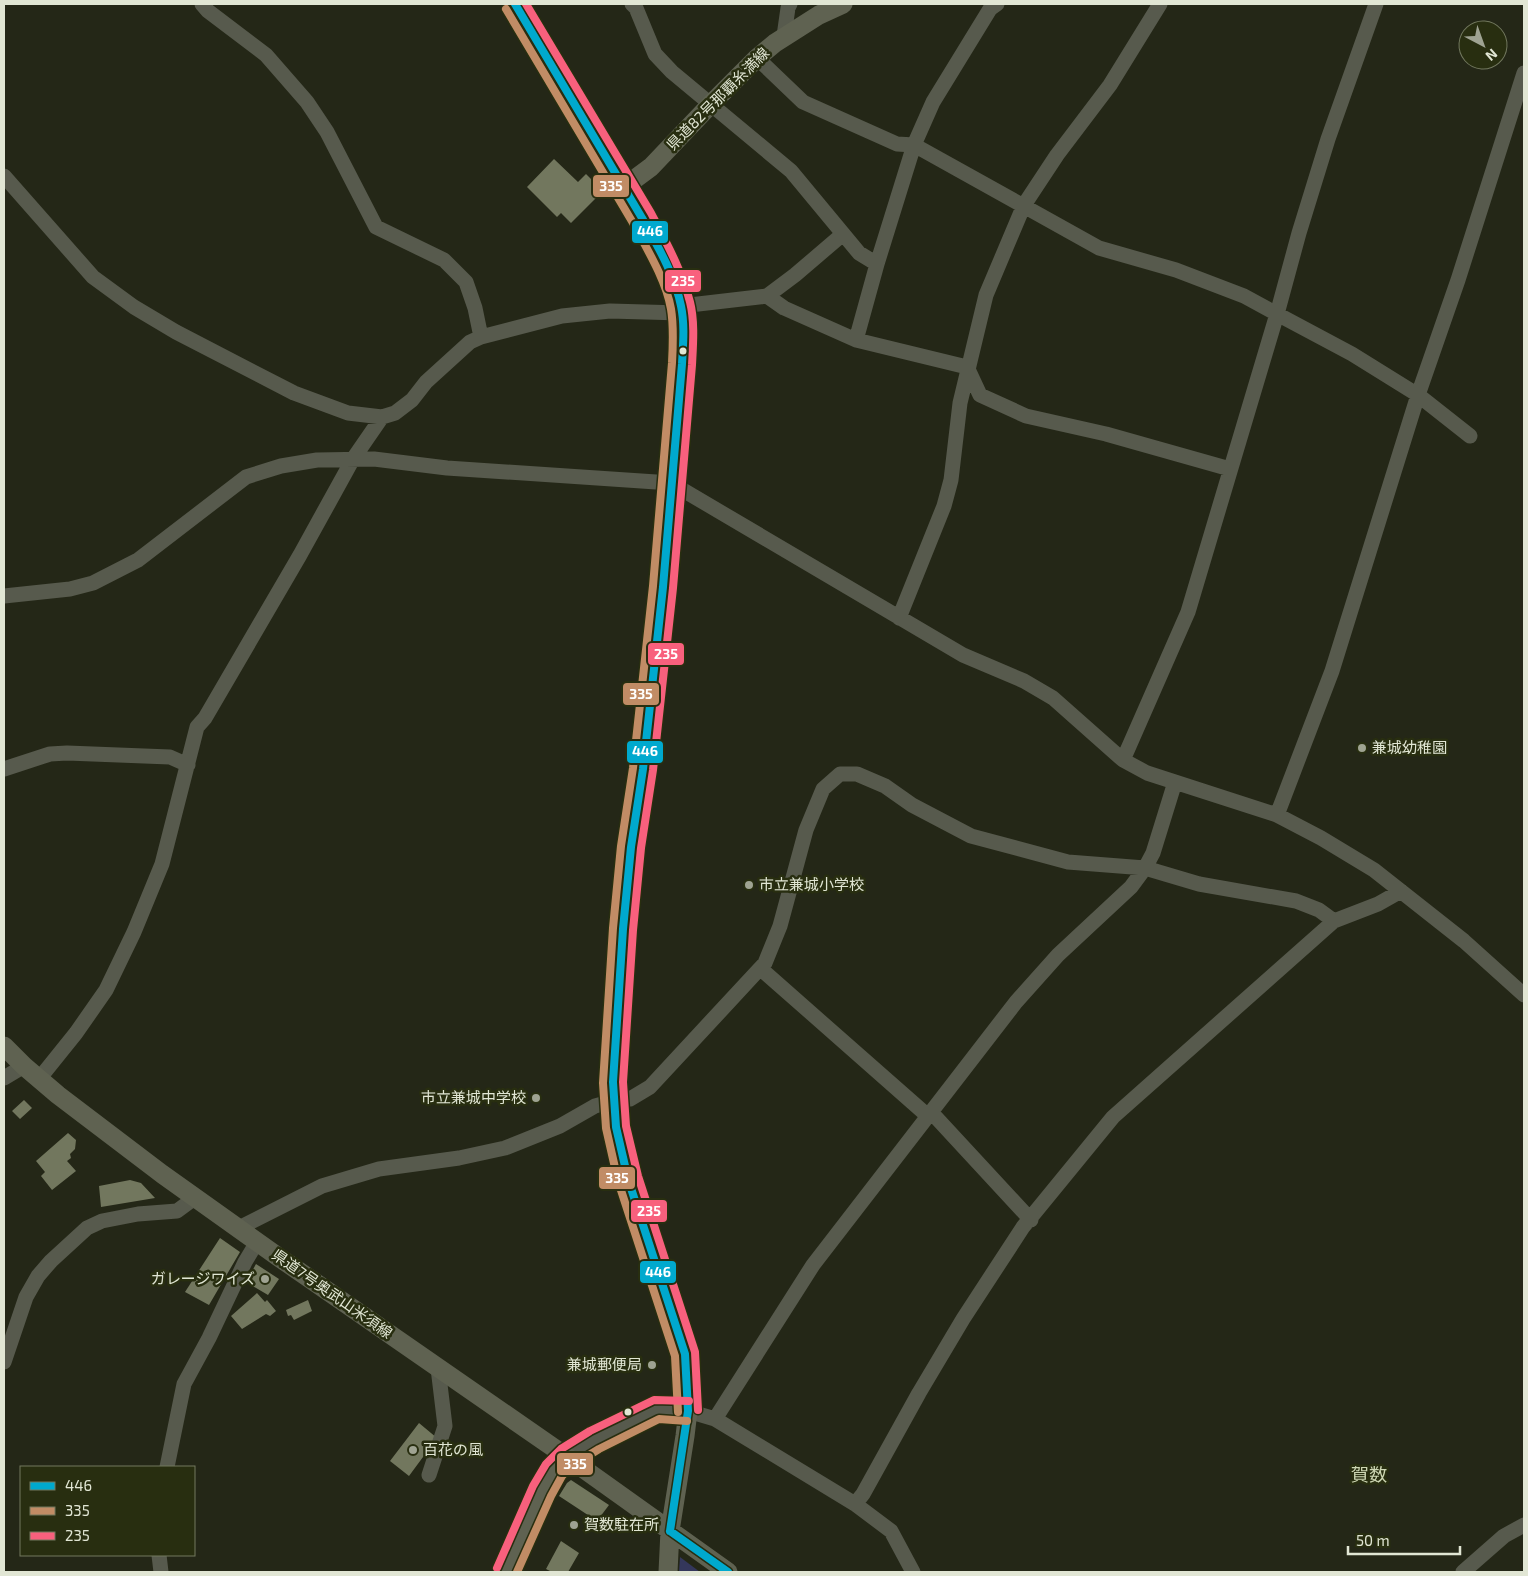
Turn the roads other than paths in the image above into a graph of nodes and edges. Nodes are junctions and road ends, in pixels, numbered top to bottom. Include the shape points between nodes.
1 (202, 4) edge
2 (515, 4) edge
3 (632, 4) edge
4 (790, 4) edge
5 (843, 4) edge
6 (997, 4) edge
7 (1160, 4) edge
8 (1376, 4) edge
9 (784, 36) junction
10 (757, 58) junction
11 (1524, 73) edge
12 (710, 105) junction
13 (914, 145) junction
14 (4, 176) edge
15 (624, 187) junction
16 (1024, 205) junction
17 (842, 234) junction
18 (877, 264) junction
19 (767, 296) junction
20 (681, 309) junction
21 (1277, 314) junction
22 (481, 337) junction
23 (856, 340) junction
24 (967, 367) junction
25 (1418, 395) junction
26 (382, 417) junction
27 (1470, 436) dead end
28 (353, 459) junction
29 (1230, 468) junction
30 (671, 483) junction
31 (4, 596) edge
32 (899, 618) junction
33 (1123, 760) junction
34 (188, 765) junction
35 (4, 769) edge
36 (1175, 782) junction
37 (1277, 815) junction
38 (1145, 868) junction
39 (1401, 891) junction
40 (1334, 921) junction
41 (761, 968) junction
42 (1524, 996) edge
43 (4, 1046) edge
44 (24, 1066) junction
45 (4, 1078) edge
46 (39, 1079) junction
47 (614, 1101) junction
48 (930, 1115) junction
49 (196, 1197) junction
50 (1031, 1220) junction
51 (239, 1228) junction
52 (257, 1242) junction
53 (4, 1362) edge
54 (438, 1368) junction
55 (688, 1411) junction
56 (715, 1419) junction
57 (567, 1457) junction
58 (167, 1466) edge
59 (429, 1475) dead end
60 (854, 1504) junction
61 (1524, 1525) edge
62 (670, 1531) junction
63 (159, 1556) edge
64 (162, 1572) edge
65 (506, 1572) edge
66 (668, 1572) edge
67 (728, 1572) edge
68 (913, 1572) edge
69 (1463, 1572) edge

1 - 22 street via 266,55 307,102 327,132 376,227 444,260 466,282
2 - 15 main road
3 - 12 street via 655,54
4 - 9 street
5 - 9 main road, 県道82号那覇糸満線
6 - 13 street via 990,9 933,102
7 - 16 street via 1110,85
8 - 21 street via 1328,139
9 - 10 main road, 県道82号那覇糸満線
10 - 12 main road, 県道82号那覇糸満線
10 - 13 street via 803,102 897,144
11 - 25 street
12 - 15 main road, 県道82号那覇糸満線 via 651,167
12 - 17 street via 791,171
13 - 16 street
13 - 18 street
14 - 26 street via 93,277 134,307 294,392 348,412
15 - 20 main road via 660,252 674,282
16 - 21 street via 1099,248 1176,270 1244,296
16 - 24 street via 986,295
17 - 18 street via 859,254
17 - 19 street
18 - 23 street
19 - 20 street
19 - 23 street via 784,308
20 - 22 street via 562,316
20 - 30 main road via 682,364
21 - 25 street via 1352,354
21 - 29 street
22 - 26 street via 470,342 412,400 395,413
23 - 24 street
24 - 29 street via 980,395 1026,416
24 - 32 street via 951,480 944,506
25 - 27 street
25 - 37 street via 1332,670
26 - 28 street
28 - 30 street
28 - 31 street via 281,466 246,477 138,560 70,589
28 - 34 street via 197,727
29 - 33 street via 1188,612
30 - 32 street
30 - 47 main road via 661,607 623,930
32 - 33 street via 963,655 1024,681 1053,698
33 - 36 street via 1147,773
34 - 35 street via 170,757 67,752
34 - 46 street via 162,864 134,932 106,990
36 - 37 street
36 - 38 street via 1153,853
37 - 39 street via 1322,838
38 - 40 street via 1199,884 1296,901 1319,910
38 - 41 street via 1068,862 971,836 912,805 884,786 857,774 840,774 823,789 810,822 780,926
38 - 48 street via 1131,887 1058,955 1016,1002
39 - 40 street
39 - 42 street via 1464,941
40 - 50 street via 1112,1117
41 - 47 street via 650,1087 630,1099
41 - 48 street
43 - 44 main road, 県道7号奥武山米須線
44 - 45 street
44 - 46 main road, 県道7号奥武山米須線
46 - 49 main road, 県道7号奥武山米須線 via 89,1120
47 - 51 street via 595,1106 560,1126 506,1148 379,1169 322,1186
47 - 55 main road via 616,1127 628,1179 685,1354
48 - 50 street
48 - 56 street via 813,1265
49 - 51 main road, 県道7号奥武山米須線
49 - 53 street via 177,1211 138,1214 102,1221 87,1228 38,1276 26,1297
50 - 60 street via 963,1319 863,1494
51 - 52 main road, 県道7号奥武山米須線
52 - 54 main road, 県道7号奥武山米須線
52 - 58 street via 184,1384
54 - 57 main road, 県道7号奥武山米須線
54 - 59 street via 445,1426
55 - 56 street
55 - 57 street via 657,1409
55 - 62 main road
56 - 60 street
57 - 62 main road, 県道7号奥武山米須線
57 - 65 main road via 554,1470 542,1491
60 - 68 street via 891,1531
61 - 69 street via 1504,1536
62 - 66 main road
62 - 67 main road, 県道7号奥武山米須線
63 - 64 street

